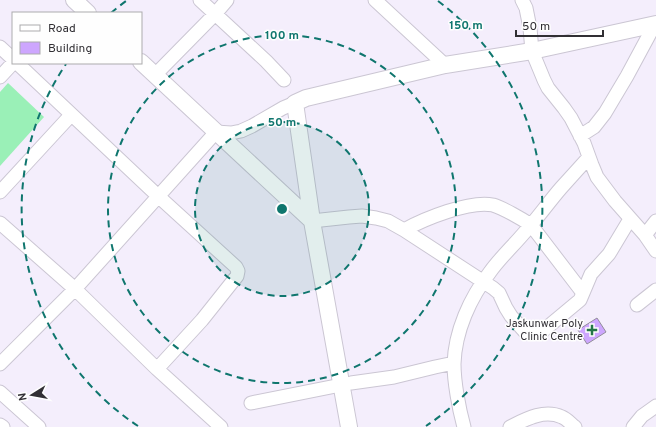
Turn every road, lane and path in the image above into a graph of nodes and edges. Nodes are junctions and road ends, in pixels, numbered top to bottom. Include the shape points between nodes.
1 (74, 0) edge
2 (200, 0) edge
3 (228, 0) edge
4 (376, 0) edge
5 (522, 0) edge
6 (87, 12) edge
7 (215, 14) junction
8 (656, 24) edge
9 (0, 47) edge
10 (532, 51) junction
11 (12, 58) edge
12 (142, 63) edge
13 (12, 64) edge
14 (19, 64) edge
15 (445, 65) junction
16 (155, 75) junction
17 (0, 77) edge
18 (284, 80) dead end
19 (295, 103) junction
20 (71, 115) junction
21 (216, 132) junction
22 (580, 136) junction
23 (589, 157) junction
24 (0, 192) edge
25 (158, 196) junction
26 (630, 219) junction
27 (312, 221) junction
28 (656, 221) edge
29 (0, 223) edge
30 (531, 225) junction
31 (404, 230) junction
32 (645, 235) junction
33 (656, 251) edge
34 (483, 281) junction
35 (75, 289) junction
36 (656, 290) edge
37 (583, 293) junction
38 (637, 305) dead end
39 (454, 363) junction
40 (0, 364) edge
41 (157, 369) junction
42 (342, 386) junction
43 (0, 392) edge
44 (251, 403) dead end
45 (656, 406) edge
46 (0, 425) edge
47 (3, 427) edge
48 (39, 427) edge
49 (221, 427) edge
50 (349, 427) edge
51 (464, 427) edge
52 (510, 427) edge
53 (575, 427) edge
54 (633, 427) edge

1 - 6 street
2 - 7 street
3 - 7 street
4 - 15 street
5 - 10 street via 530,28
7 - 16 street
7 - 18 street
8 - 10 street
8 - 22 street via 605,113 594,127
9 - 11 street
10 - 15 street
10 - 22 street via 546,84
12 - 16 street
13 - 17 street
14 - 20 street
15 - 19 street via 306,98
16 - 21 street
19 - 21 street via 240,131
19 - 27 street
20 - 24 street
20 - 25 street
21 - 25 street
21 - 27 street
22 - 23 street
23 - 26 street via 597,177
23 - 30 street
25 - 35 street
25 - 41 street via 236,266 238,276
26 - 32 street
26 - 37 street via 610,254 591,274
27 - 31 street via 362,216 388,221
27 - 42 street
28 - 32 street
29 - 35 street
30 - 31 street via 493,205 473,204 434,216
30 - 34 street
30 - 37 street
31 - 34 street
32 - 33 street
34 - 37 street via 499,293 520,327 532,334 544,330 580,300
34 - 39 street via 470,302 461,325
35 - 40 street
35 - 41 street
36 - 38 street
39 - 42 street
39 - 51 street
41 - 49 street
42 - 44 street
42 - 50 street
43 - 48 street
45 - 54 street via 642,416
46 - 47 street
52 - 53 street via 538,414 546,414 561,417

